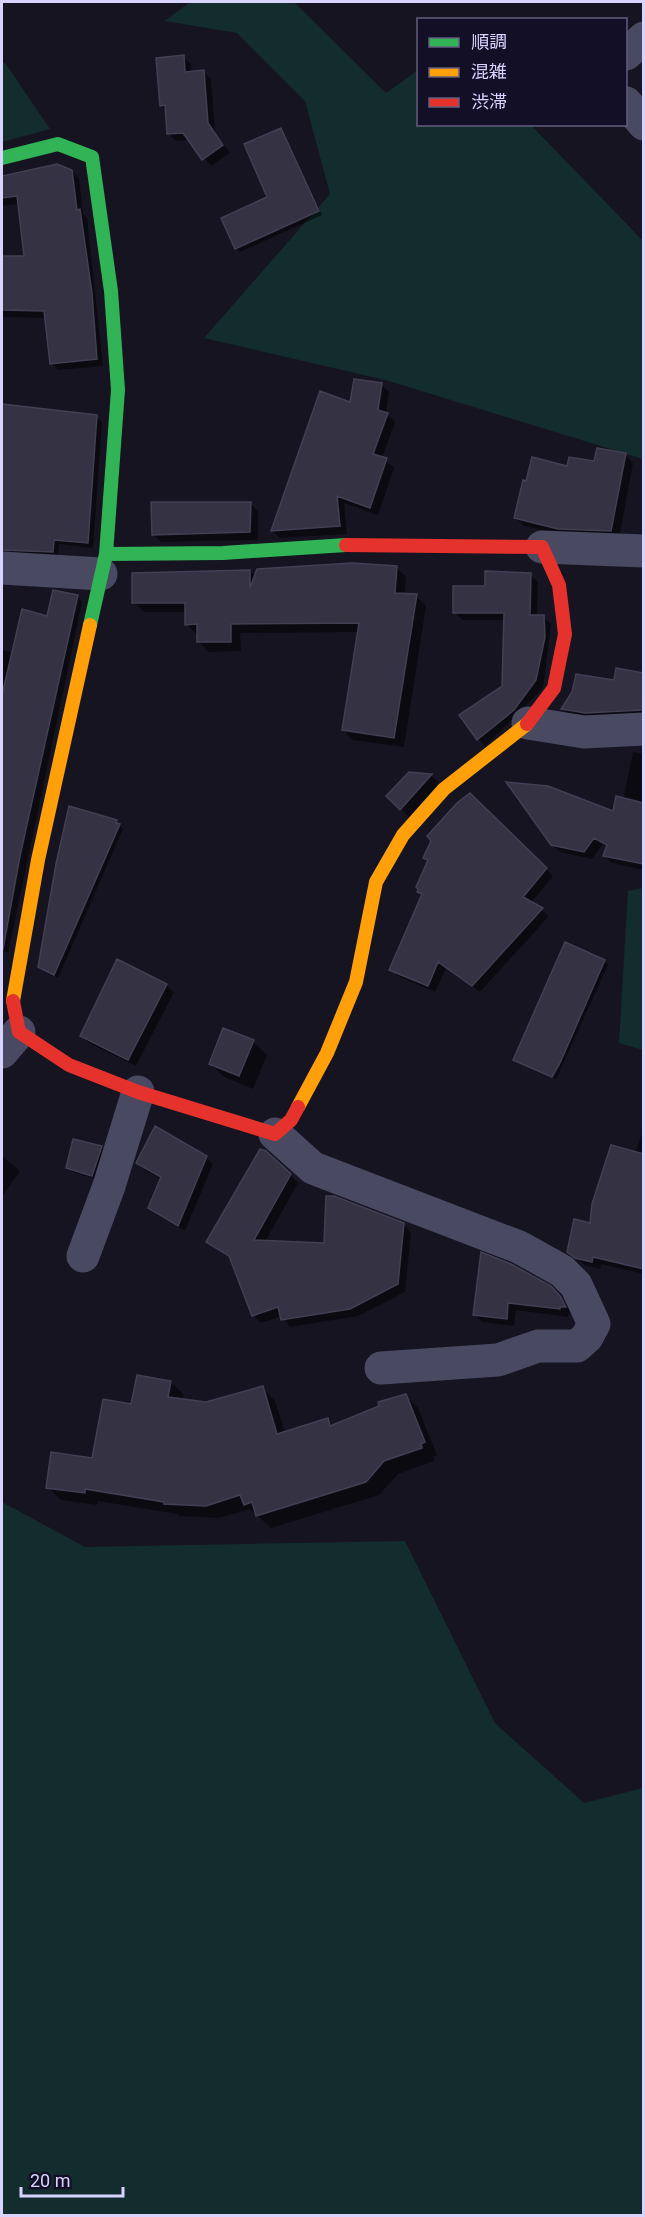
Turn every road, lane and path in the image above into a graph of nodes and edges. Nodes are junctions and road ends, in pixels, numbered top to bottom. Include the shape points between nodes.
1 (644, 38) edge
2 (627, 53) edge
3 (627, 104) edge
4 (644, 124) edge
5 (2, 158) edge
6 (542, 548) junction
7 (644, 551) edge
8 (104, 564) junction
9 (2, 568) edge
10 (528, 723) junction
11 (644, 729) edge
12 (7, 998) edge
13 (10, 1042) edge
14 (138, 1092) junction
15 (275, 1134) junction
16 (83, 1256) dead end
17 (381, 1368) dead end

1 - 2 street
3 - 4 street
5 - 8 street via 58,144 92,158 111,291 118,390
6 - 7 street
6 - 8 street via 355,544
6 - 10 street via 559,585 566,634 554,688
8 - 9 street
8 - 12 street
10 - 11 street via 584,732
10 - 15 street via 444,789 403,835 376,882 356,982 327,1053 291,1120
12 - 13 street
13 - 14 street
14 - 15 street
14 - 16 street
15 - 17 street via 314,1168 519,1248 562,1271 576,1286 594,1324 587,1338 576,1346 538,1346 498,1360

